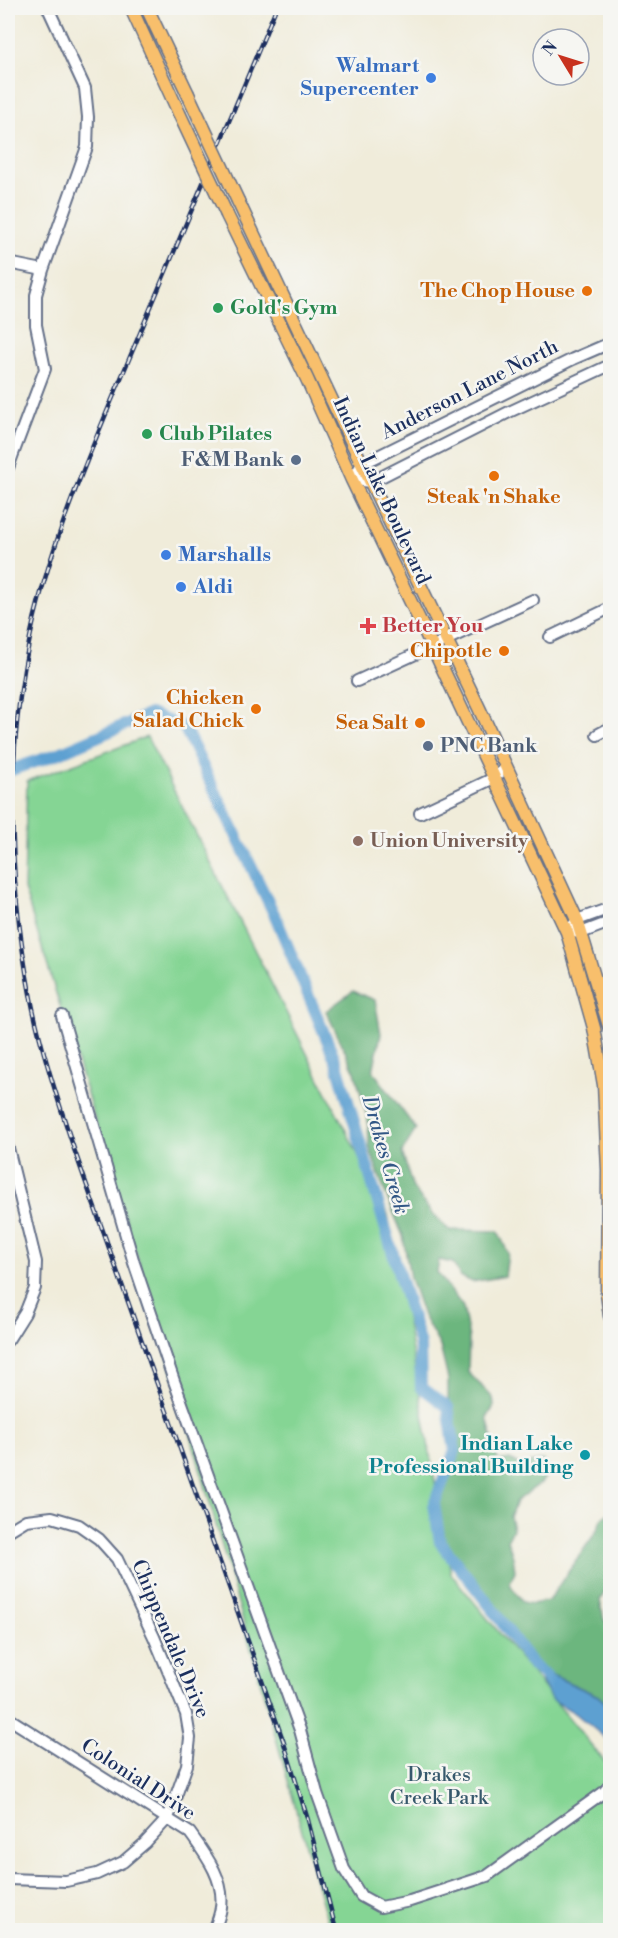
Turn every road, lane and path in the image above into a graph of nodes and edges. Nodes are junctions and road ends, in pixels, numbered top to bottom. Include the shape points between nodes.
1 (48, 8) edge
2 (131, 8) edge
3 (147, 8) edge
4 (8, 263) edge
5 (43, 270) junction
6 (610, 343) edge
7 (610, 365) edge
8 (10, 453) edge
9 (362, 465) junction
10 (8, 468) edge
11 (351, 480) junction
12 (371, 482) junction
13 (533, 600) dead end
14 (610, 608) edge
15 (550, 637) dead end
16 (446, 639) junction
17 (432, 646) junction
18 (357, 681) dead end
19 (610, 728) edge
20 (597, 735) dead end
21 (506, 768) junction
22 (494, 778) junction
23 (420, 813) dead end
24 (610, 908) edge
25 (578, 920) junction
26 (610, 922) edge
27 (567, 932) junction
28 (581, 933) junction
29 (62, 1016) dead end
30 (610, 1029) edge
31 (8, 1148) edge
32 (610, 1316) edge
33 (8, 1340) edge
34 (8, 1531) edge
35 (8, 1718) edge
36 (608, 1792) edge
37 (168, 1818) junction
38 (8, 1879) edge
39 (214, 1930) edge

1 - 5 street via 85,88 88,117 87,147
2 - 11 main road, Indian Lake Boulevard, bridge
3 - 9 main road, Indian Lake Boulevard, bridge
4 - 5 street
5 - 8 street via 36,295 36,325 45,369
6 - 9 street, Anderson Lane North
7 - 12 street, Anderson Lane North
8 - 10 street
9 - 11 street, Anderson Lane North
9 - 12 main road, Indian Lake Boulevard
11 - 12 street
11 - 17 main road, Indian Lake Boulevard
12 - 16 main road, Indian Lake Boulevard
13 - 16 street
14 - 15 street
16 - 17 street
16 - 21 main road, Indian Lake Boulevard
17 - 18 street
17 - 22 main road, Indian Lake Boulevard
19 - 20 street
21 - 22 street
21 - 25 main road, Indian Lake Boulevard
22 - 23 street
22 - 27 main road, Indian Lake Boulevard
24 - 25 street
25 - 27 street
25 - 28 main road, Indian Lake Boulevard
26 - 28 street
27 - 28 street
27 - 32 main road, Indian Lake Boulevard via 594,1028 604,1085
28 - 30 main road, Indian Lake Boulevard
29 - 36 street via 174,1381 300,1730 344,1869 362,1896 381,1906 410,1901 487,1876
31 - 33 street via 36,1262 35,1288
34 - 37 street, Chippendale Drive via 26,1520 52,1517 79,1525 117,1559 186,1714 190,1738 187,1765
35 - 37 street, Colonial Drive
37 - 38 street, Chippendale Drive via 123,1862 97,1874 66,1881
37 - 39 street, Colonial Drive via 190,1833 219,1881 221,1906

